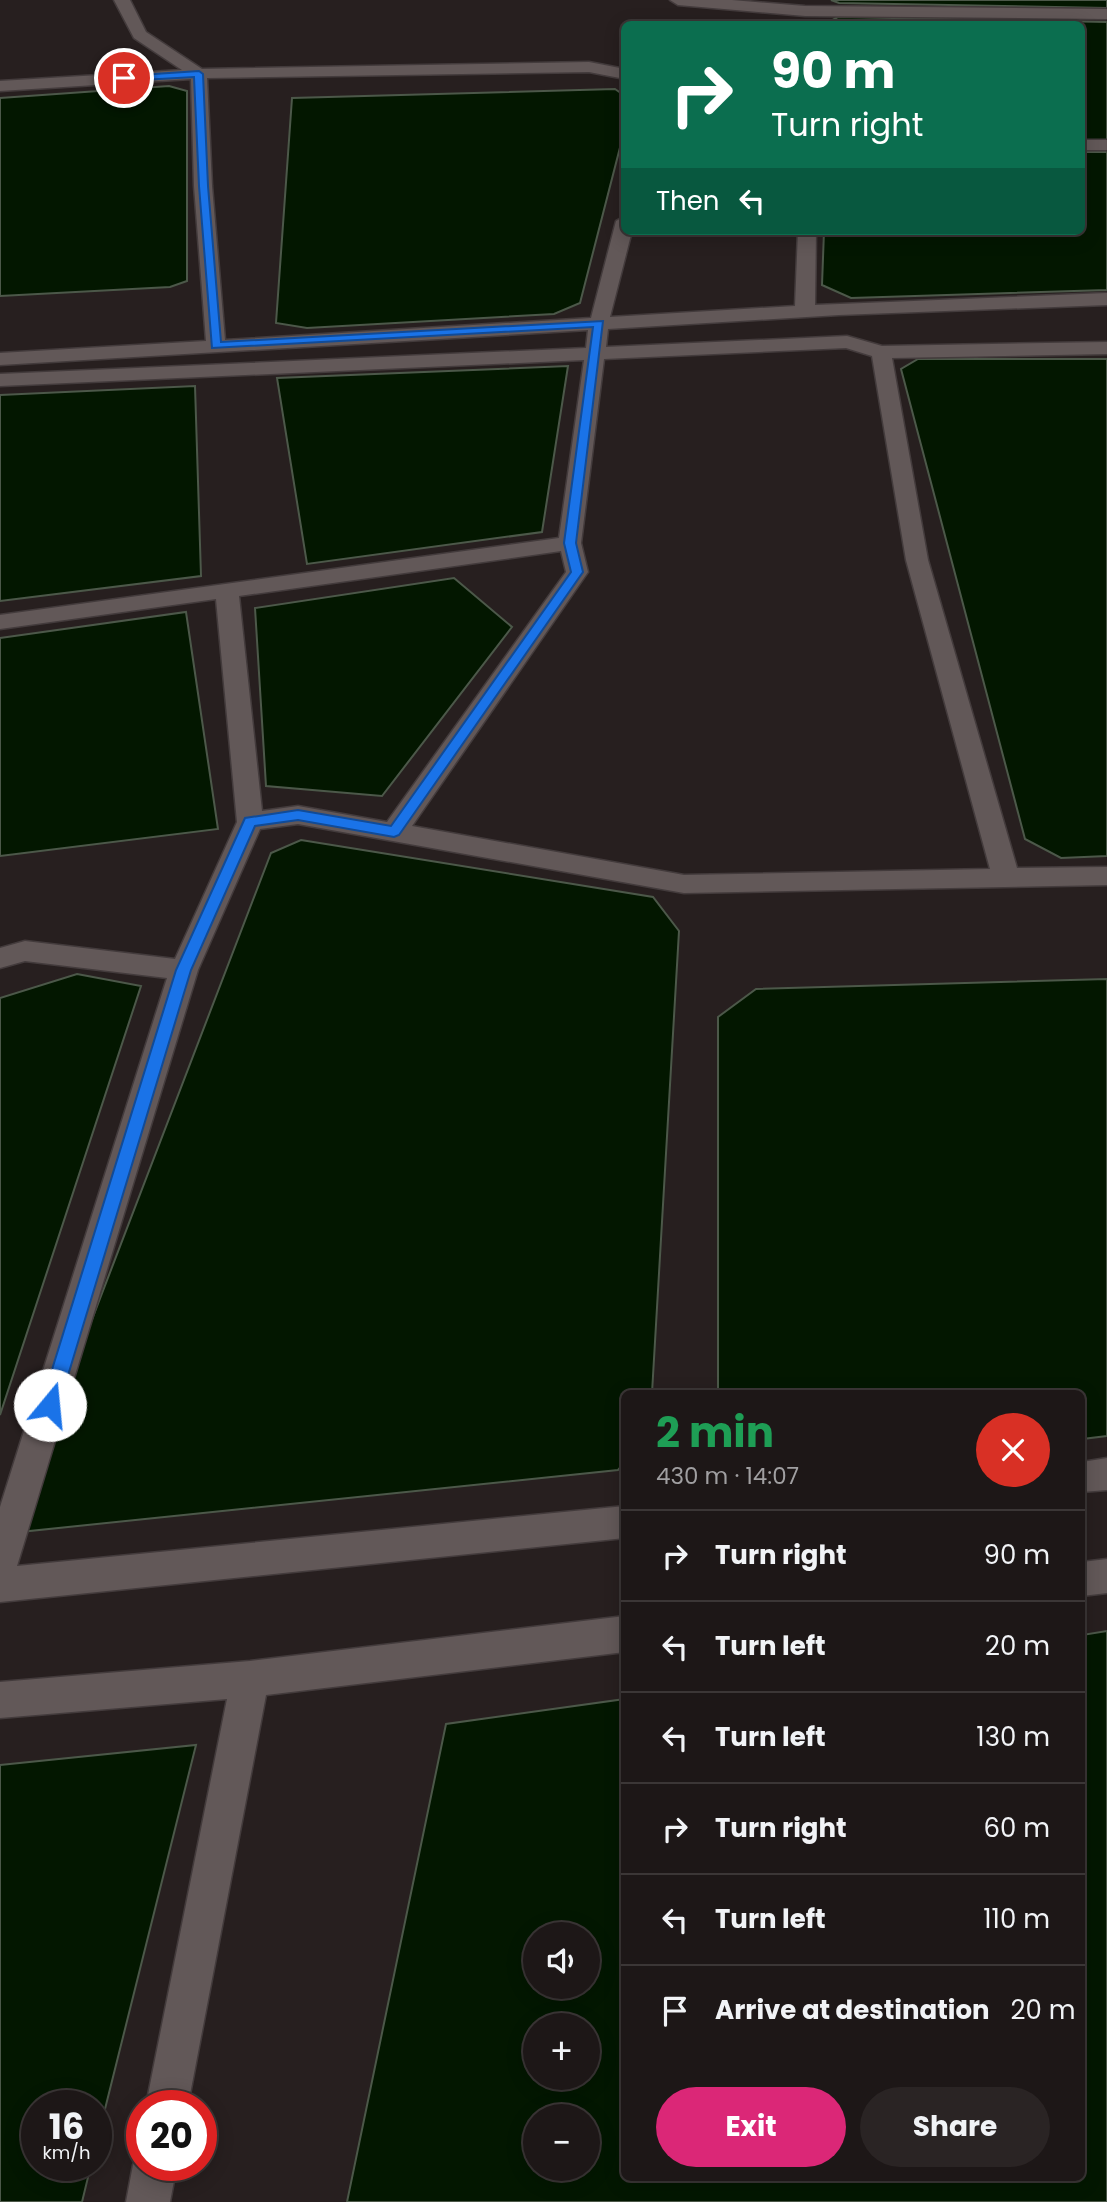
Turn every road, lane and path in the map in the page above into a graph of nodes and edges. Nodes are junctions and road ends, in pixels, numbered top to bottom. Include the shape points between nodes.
1 (122, 0) edge
2 (678, 0) edge
3 (760, 3) edge
4 (804, 12) edge
5 (1107, 14) edge
6 (621, 73) edge
7 (199, 74) junction
8 (0, 86) edge
9 (1085, 145) edge
10 (1107, 145) edge
11 (621, 235) edge
12 (807, 235) edge
13 (1107, 299) edge
14 (839, 309) junction
15 (805, 311) junction
16 (599, 323) junction
17 (847, 342) junction
18 (216, 346) junction
19 (1107, 348) edge
20 (881, 352) junction
21 (596, 354) junction
22 (0, 359) edge
23 (0, 380) edge
24 (570, 543) junction
25 (227, 591) junction
26 (0, 622) edge
27 (250, 822) junction
28 (394, 832) junction
29 (1107, 876) edge
30 (1006, 878) junction
31 (0, 958) edge
32 (184, 970) junction
33 (1107, 1474) edge
34 (1085, 1477) edge
35 (621, 1522) edge
36 (0, 1564) edge
37 (1107, 1576) edge
38 (1085, 1579) edge
39 (0, 1585) edge
40 (621, 1634) edge
41 (250, 1679) junction
42 (0, 1700) edge
43 (170, 2090) edge
44 (152, 2181) edge
45 (148, 2202) edge

1 - 7 lane via 140,35
2 - 3 lane
3 - 4 lane
4 - 5 lane
6 - 7 lane via 589,66
7 - 8 lane
7 - 18 lane
9 - 10 lane
11 - 16 lane
12 - 15 lane
13 - 14 lane
14 - 15 lane
14 - 17 lane
15 - 16 lane
16 - 18 lane
16 - 21 lane
17 - 20 lane
17 - 21 lane
18 - 22 lane
19 - 20 lane
20 - 30 lane via 917,560
21 - 23 lane
21 - 24 lane
24 - 25 lane
24 - 28 lane via 577,572
25 - 26 lane
25 - 27 lane
27 - 28 lane via 298,815
27 - 32 lane
28 - 30 lane via 684,884
29 - 30 lane
31 - 32 lane via 25,951
32 - 36 lane
33 - 34 lane
35 - 39 lane
37 - 38 lane
40 - 41 lane
41 - 42 lane
41 - 43 lane
44 - 45 lane

